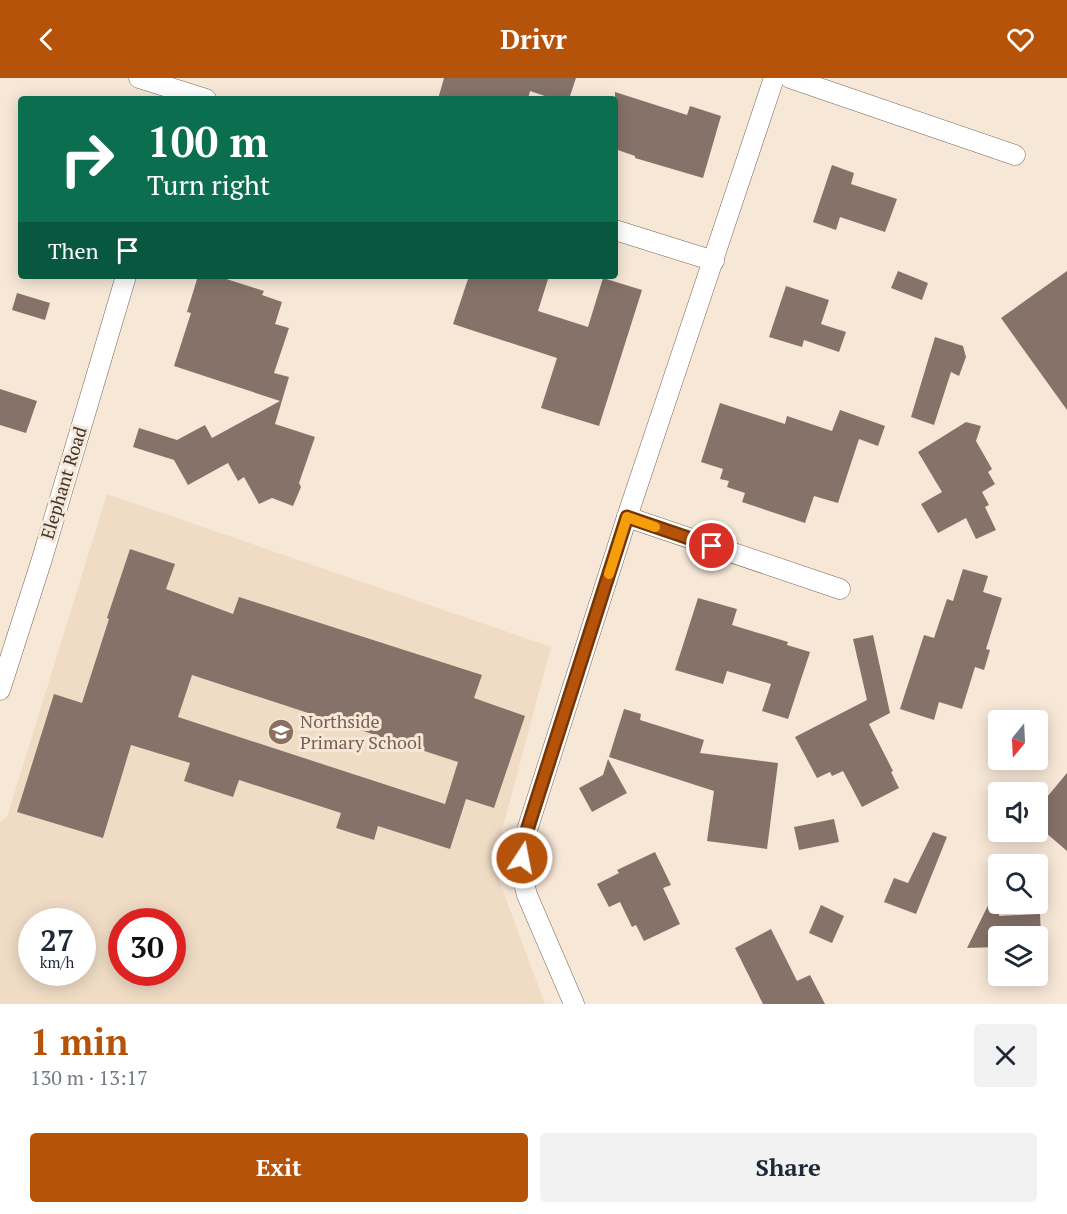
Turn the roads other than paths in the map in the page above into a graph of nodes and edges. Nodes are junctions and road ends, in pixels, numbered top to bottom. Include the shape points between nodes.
1 (139, 78) edge
2 (774, 78) edge
3 (790, 78) edge
4 (180, 95) edge
5 (1015, 155) dead end
6 (618, 231) edge
7 (714, 261) junction
8 (125, 279) edge
9 (627, 517) junction
10 (840, 589) dead end
11 (0, 690) edge
12 (574, 1004) edge

1 - 4 street
2 - 7 street
3 - 5 street
6 - 7 street
7 - 9 street
8 - 11 street, Elephant Road
9 - 10 street
9 - 12 street via 522,846 521,871 527,895

